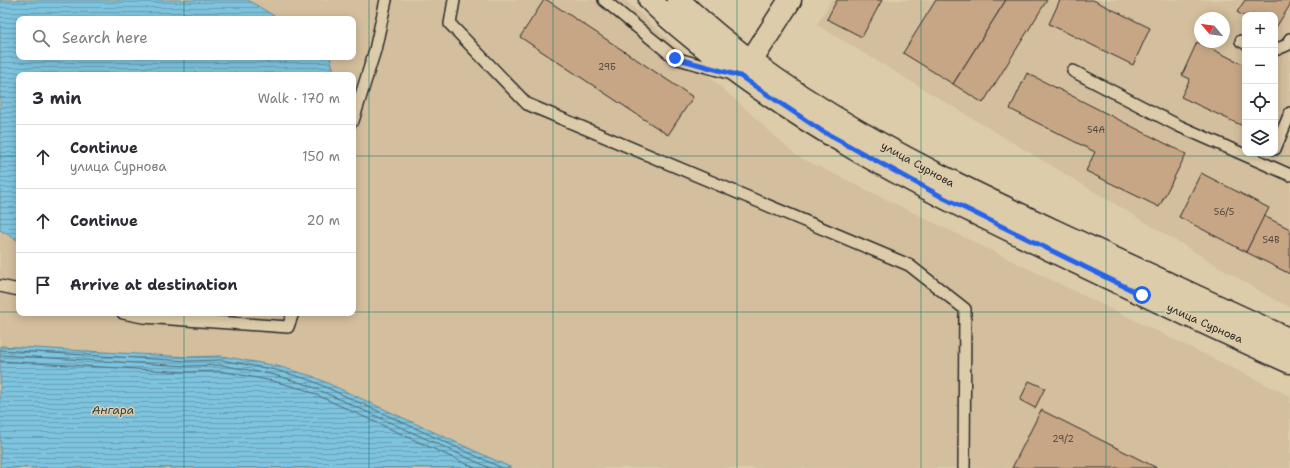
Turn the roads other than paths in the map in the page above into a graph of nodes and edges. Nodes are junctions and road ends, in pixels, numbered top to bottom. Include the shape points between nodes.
1 (386, 0) edge
2 (454, 0) edge
3 (604, 0) edge
4 (650, 0) edge
5 (678, 0) edge
6 (790, 0) edge
7 (1290, 39) edge
8 (1278, 49) edge
9 (746, 68) junction
10 (1074, 71) dead end
11 (356, 112) edge
12 (1290, 113) edge
13 (1278, 142) edge
14 (1272, 156) edge
15 (1268, 166) junction
16 (1290, 175) edge
17 (0, 286) edge
18 (16, 289) edge
19 (138, 316) edge
20 (292, 316) edge
21 (1290, 340) edge
22 (1290, 362) edge
23 (964, 468) edge

1 - 11 lane via 376,50
2 - 23 lane via 450,24 527,104 909,265 965,309
3 - 9 lane via 675,58
4 - 9 main road, улица Сурнова via 666,16
5 - 9 main road, улица Сурнова
6 - 9 main road
7 - 8 lane via 1287,45
9 - 21 main road, улица Сурнова via 954,184
9 - 22 main road, улица Сурнова via 822,131 944,198 1142,295
10 - 15 lane via 1179,126
12 - 13 lane
14 - 15 lane
15 - 16 lane
17 - 18 lane
19 - 20 lane via 288,327

